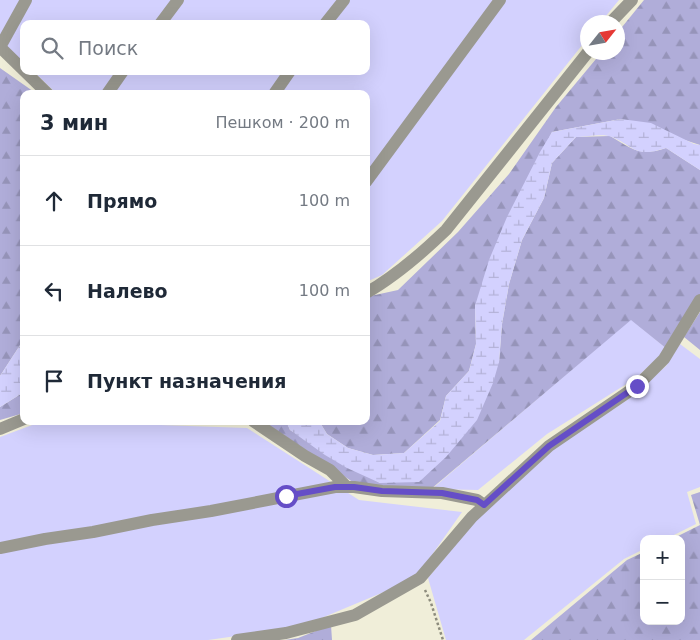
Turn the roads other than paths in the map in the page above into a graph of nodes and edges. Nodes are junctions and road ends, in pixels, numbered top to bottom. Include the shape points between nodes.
1 (26, 0) edge
2 (178, 0) edge
3 (344, 0) edge
4 (500, 0) edge
5 (632, 0) edge
6 (618, 15) edge
7 (163, 20) edge
8 (328, 20) edge
9 (0, 47) edge
10 (582, 60) edge
11 (20, 68) edge
12 (27, 75) edge
13 (119, 75) edge
14 (287, 75) edge
15 (44, 90) edge
16 (110, 90) edge
17 (277, 90) edge
18 (370, 177) edge
19 (370, 290) edge
20 (700, 300) edge
21 (20, 421) edge
22 (259, 425) edge
23 (0, 429) edge
24 (347, 487) junction
25 (484, 505) junction
26 (0, 548) edge
27 (237, 640) edge

1 - 9 street
2 - 7 street
3 - 8 street
4 - 18 street
5 - 6 street
9 - 11 street
10 - 19 street via 446,230 424,252
12 - 15 street
13 - 16 street
14 - 17 street
20 - 25 street via 664,359 637,386 549,446
21 - 23 street
22 - 24 street via 330,470
24 - 25 street via 442,493 477,500
24 - 26 street
25 - 27 street via 420,578 355,614 286,633

